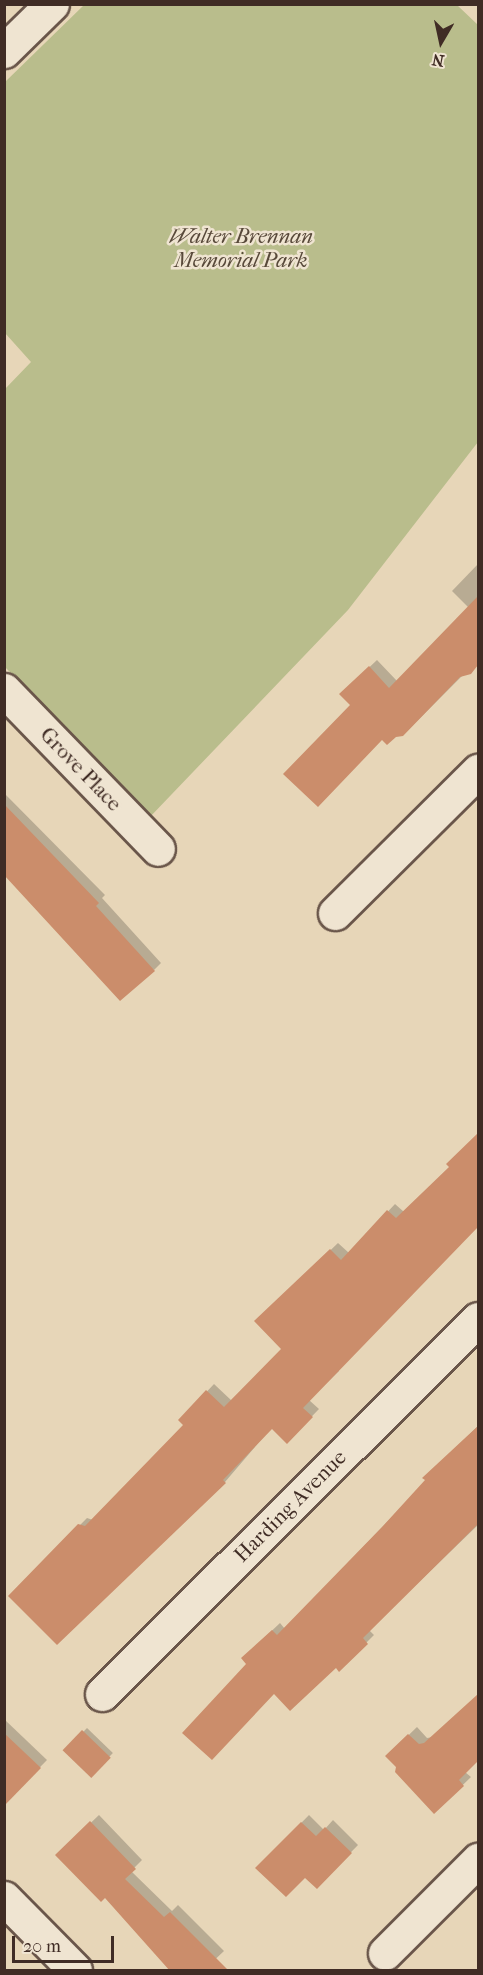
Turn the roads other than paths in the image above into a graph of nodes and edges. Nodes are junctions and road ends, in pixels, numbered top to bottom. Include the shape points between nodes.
1 (51, 5) edge
2 (4, 51) edge
3 (4, 690) edge
4 (478, 771) edge
5 (158, 849) dead end
6 (335, 913) dead end
7 (478, 1319) edge
8 (102, 1694) dead end
9 (478, 1860) edge
10 (4, 1898) edge
11 (385, 1953) dead end
12 (75, 1971) edge

1 - 2 street
3 - 5 street, Grove Place
4 - 6 street
7 - 8 street, Harding Avenue
9 - 11 street
10 - 12 street

